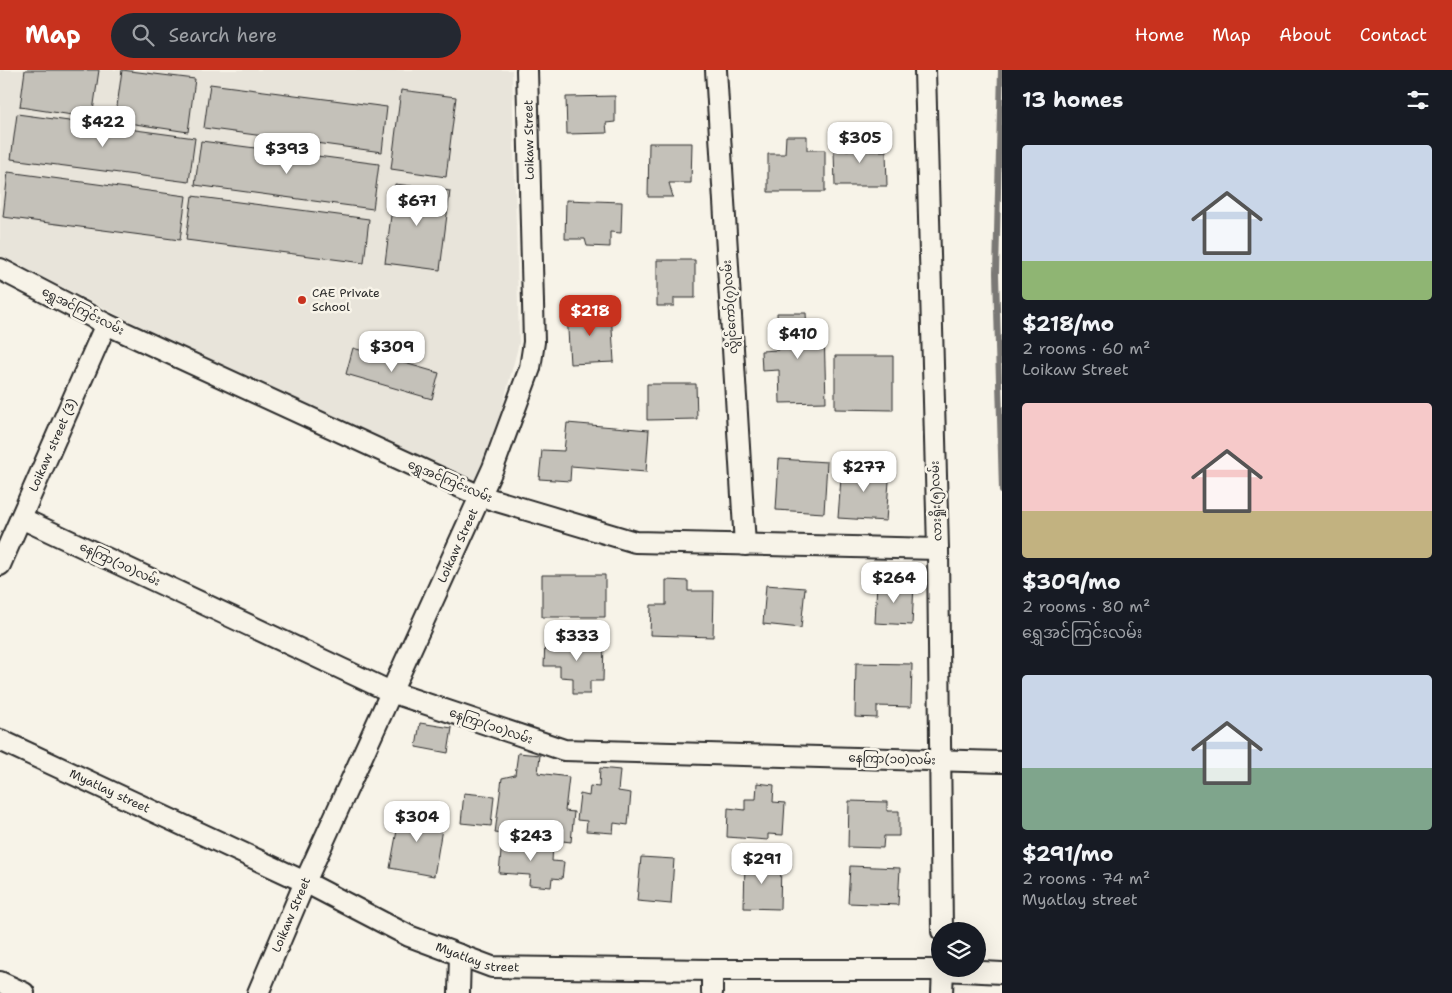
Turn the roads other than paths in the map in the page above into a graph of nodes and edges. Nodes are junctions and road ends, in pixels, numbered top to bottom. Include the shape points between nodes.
1 (527, 70) edge
2 (716, 70) edge
3 (924, 70) edge
4 (0, 269) edge
5 (106, 324) junction
6 (480, 496) junction
7 (21, 518) junction
8 (745, 545) junction
9 (938, 549) junction
10 (0, 565) edge
11 (391, 692) junction
12 (0, 740) edge
13 (939, 760) junction
14 (1002, 762) edge
15 (305, 882) junction
16 (942, 922) edge
17 (460, 955) junction
18 (931, 969) edge
19 (712, 970) junction
20 (986, 972) edge
21 (1002, 973) edge
22 (943, 977) edge
23 (0, 982) edge
24 (24, 993) edge
25 (258, 993) edge
26 (459, 993) edge
27 (712, 993) edge
28 (942, 993) edge

1 - 6 street, Loikaw Street via 534,342 530,368
2 - 8 street, လွိုင်ကော်(၇)လမ်း
3 - 9 street, လားရှိုး(၅)လမ်း
4 - 5 street, ရွှေအင်ကြင်းလမ်း
5 - 6 street, ရွှေအင်ကြင်းလမ်း
5 - 7 street, Loikaw street (3)
6 - 8 street, ရွှေအင်ကြင်းလမ်း via 635,542
6 - 11 street, Loikaw Street
7 - 10 street, Loikaw street (3)
7 - 11 street, နေကြာ(၁၀)လမ်း
8 - 9 street, ရွှေအင်ကြင်းလမ်း
9 - 13 street, လားရှိုး(၅)လမ်း
11 - 13 street, နေကြာ(၁၀)လမ်း via 564,750
11 - 15 street, Loikaw Street
12 - 15 street, Myatlay street
13 - 14 street, နေကြာ(၁၀)လမ်း
13 - 16 street, လားရှိုး(၅)လမ်း
15 - 17 street, Myatlay street via 409,936
15 - 25 street, Loikaw Street
17 - 19 street, Myatlay street via 492,967
17 - 26 street
18 - 19 street, Myatlay street
19 - 27 street
20 - 21 street, Myatlay street
22 - 28 street
23 - 24 street

